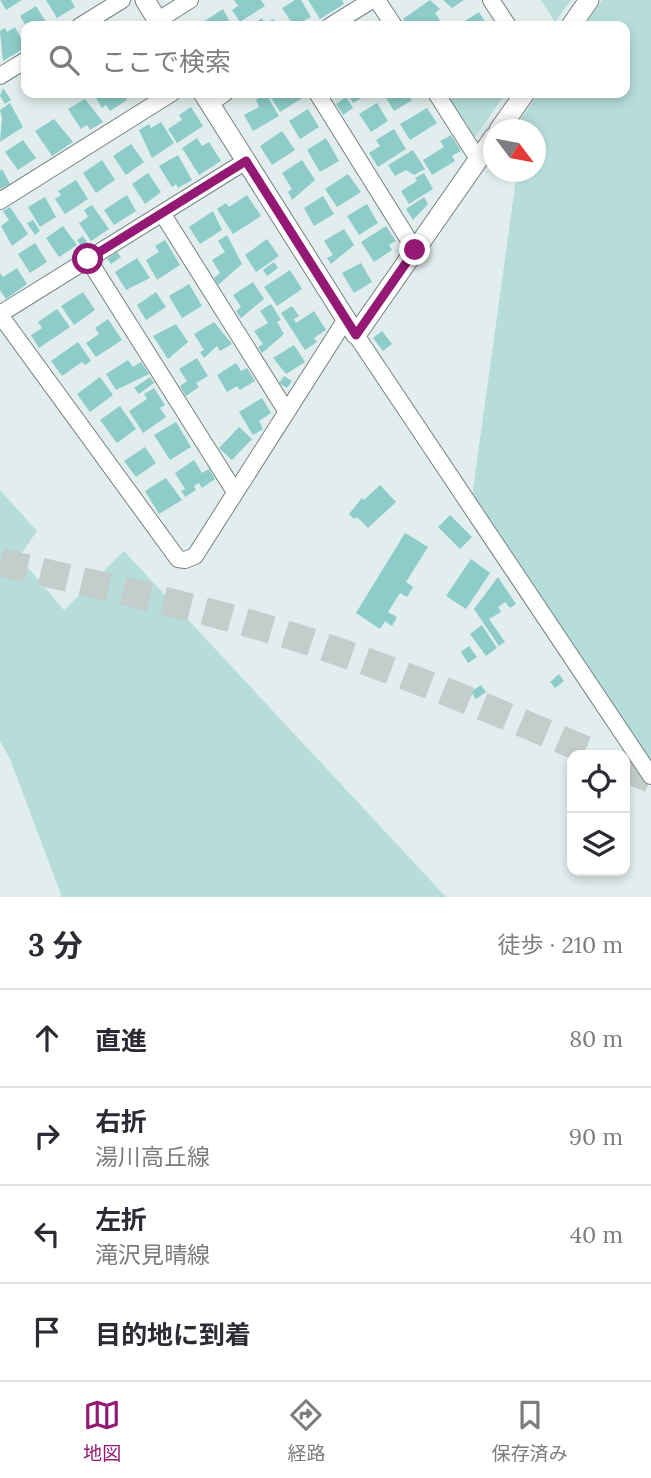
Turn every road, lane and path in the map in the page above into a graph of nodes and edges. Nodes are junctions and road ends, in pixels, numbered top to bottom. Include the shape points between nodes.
1 (122, 0) edge
2 (145, 0) edge
3 (190, 0) edge
4 (372, 0) edge
5 (377, 0) edge
6 (491, 0) edge
7 (589, 0) edge
8 (88, 21) edge
9 (158, 21) edge
10 (162, 21) edge
11 (338, 21) edge
12 (391, 21) edge
13 (505, 21) edge
14 (574, 21) edge
15 (21, 63) edge
16 (0, 76) edge
17 (164, 98) edge
18 (214, 98) edge
19 (320, 98) edge
20 (439, 98) edge
21 (521, 98) edge
22 (507, 119) edge
23 (483, 152) edge
24 (478, 159) junction
25 (246, 161) junction
26 (0, 201) edge
27 (162, 213) junction
28 (415, 250) junction
29 (88, 259) junction
30 (0, 314) edge
31 (351, 327) junction
32 (287, 412) junction
33 (235, 492) junction
34 (651, 776) edge

1 - 8 street
2 - 9 street
3 - 10 street
4 - 11 street
5 - 12 street
6 - 13 street
7 - 14 street
15 - 16 street
17 - 26 street
18 - 25 street
19 - 28 street
20 - 24 street
21 - 22 street
23 - 24 street
24 - 28 street
25 - 27 street
25 - 31 street
27 - 29 street
27 - 32 street
28 - 31 street
29 - 30 street
29 - 33 street
30 - 33 street via 178,559 195,556
31 - 32 street
31 - 34 street
32 - 33 street

